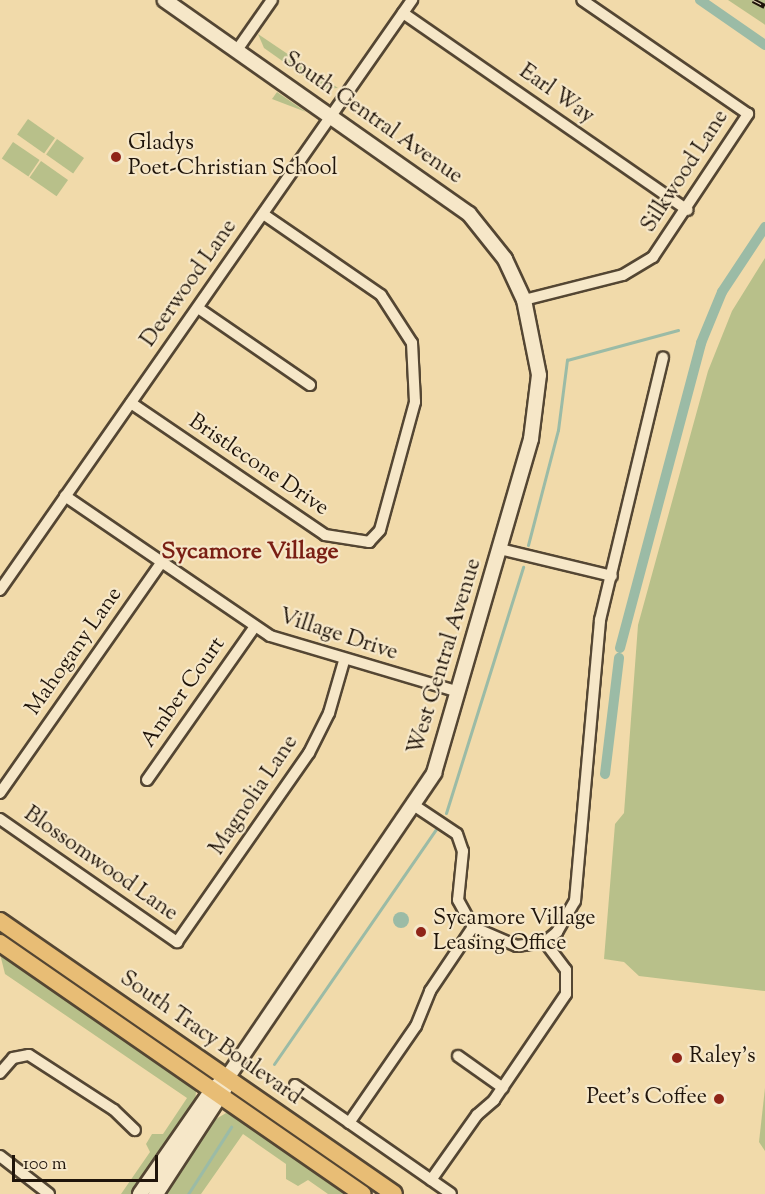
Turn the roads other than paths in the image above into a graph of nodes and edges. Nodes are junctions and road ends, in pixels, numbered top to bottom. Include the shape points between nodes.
1 (165, 0) edge
2 (272, 0) edge
3 (412, 0) edge
4 (582, 0) edge
5 (403, 13) junction
6 (237, 50) junction
7 (331, 116) junction
8 (687, 210) junction
9 (263, 214) junction
10 (524, 300) junction
11 (198, 308) junction
12 (663, 357) dead end
13 (310, 385) dead end
14 (131, 403) junction
15 (65, 496) junction
16 (500, 549) junction
17 (161, 563) junction
18 (612, 576) junction
19 (0, 590) edge
20 (254, 628) junction
21 (344, 661) junction
22 (459, 692) junction
23 (147, 780) dead end
24 (0, 793) edge
25 (415, 806) junction
26 (0, 819) edge
27 (0, 921) edge
28 (473, 927) junction
29 (177, 942) joint
30 (545, 942) junction
31 (0, 943) edge
32 (458, 1056) dead end
33 (0, 1073) edge
34 (227, 1078) junction
35 (295, 1085) dead end
36 (503, 1088) junction
37 (218, 1094) junction
38 (349, 1123) junction
39 (135, 1130) dead end
40 (0, 1156) edge
41 (430, 1180) junction
42 (49, 1194) edge
43 (140, 1194) edge
44 (156, 1194) edge
45 (363, 1194) edge
46 (394, 1194) edge
47 (451, 1194) edge

1 - 6 street, South Central Avenue
2 - 6 street
3 - 5 street, Deerwood Lane
4 - 8 street, Silkwood Lane via 748,114
5 - 7 street, Deerwood Lane
5 - 8 street, Earl Way
6 - 7 street, South Central Avenue
7 - 9 street, Deerwood Lane
7 - 10 street, South Central Avenue via 469,214 505,259
8 - 10 street, Silkwood Lane via 666,242 637,268
9 - 11 street, Deerwood Lane
9 - 14 street, Bristlecone Drive via 363,282 405,327 418,380 380,530 369,542 350,543 310,526
10 - 16 street, West Central Avenue via 537,351 537,405
11 - 13 street
11 - 14 street, Deerwood Lane
12 - 18 street
14 - 15 street, Deerwood Lane
15 - 17 street, Village Drive
15 - 19 street, Deerwood Lane
16 - 18 street
16 - 22 street, West Central Avenue
17 - 20 street, Village Drive
17 - 24 street, Mahogany Lane
18 - 30 street via 600,620 575,901 570,916
20 - 21 street, Village Drive
20 - 23 street, Amber Court
21 - 22 street, Village Drive
21 - 29 street, Magnolia Lane via 329,713 309,753
22 - 25 street, West Central Avenue via 438,762
25 - 28 street via 457,834 462,851 458,900
25 - 34 street, West Central Avenue
26 - 29 street, Blossomwood Lane
27 - 34 main road, South Tracy Boulevard
28 - 30 street via 504,944
28 - 38 street via 430,991 416,1026
30 - 36 street via 566,970 566,994
31 - 37 main road, South Tracy Boulevard
32 - 36 street
33 - 39 street via 13,1058 29,1055 114,1110
34 - 37 street, West Central Avenue
34 - 46 main road, South Tracy Boulevard
35 - 38 street
36 - 41 street
37 - 43 street, West Central Avenue
37 - 44 street, West Central Avenue
37 - 45 main road, South Tracy Boulevard
38 - 41 street
40 - 42 street
41 - 47 street

